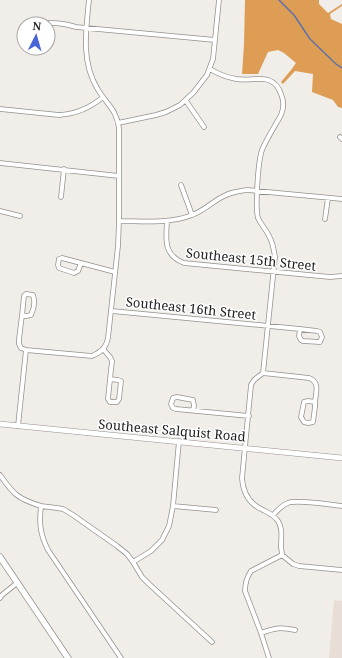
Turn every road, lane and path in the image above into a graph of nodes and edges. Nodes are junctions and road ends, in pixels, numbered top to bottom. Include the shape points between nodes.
1 (89, 0) edge
2 (219, 0) edge
3 (56, 23) edge
4 (86, 28) junction
5 (215, 40) junction
6 (210, 69) junction
7 (103, 97) junction
8 (186, 101) junction
9 (0, 110) edge
10 (118, 123) junction
11 (204, 127) dead end
12 (0, 163) edge
13 (64, 169) junction
14 (119, 176) junction
15 (181, 185) dead end
16 (257, 190) junction
17 (61, 197) dead end
18 (328, 198) junction
19 (342, 199) edge
20 (0, 211) edge
21 (192, 215) junction
22 (20, 216) dead end
23 (326, 219) dead end
24 (119, 221) junction
25 (166, 221) junction
26 (81, 263) junction
27 (116, 272) junction
28 (273, 272) junction
29 (342, 276) edge
30 (112, 311) junction
31 (22, 315) junction
32 (268, 326) junction
33 (300, 329) junction
34 (103, 349) junction
35 (26, 350) junction
36 (263, 373) junction
37 (110, 379) junction
38 (315, 402) junction
39 (193, 410) junction
40 (249, 416) junction
41 (0, 424) edge
42 (18, 426) junction
43 (179, 441) junction
44 (246, 448) junction
45 (342, 458) edge
46 (0, 475) edge
47 (41, 506) junction
48 (173, 506) junction
49 (342, 506) edge
50 (216, 510) dead end
51 (273, 515) junction
52 (282, 555) junction
53 (0, 557) edge
54 (133, 562) junction
55 (342, 570) edge
56 (17, 583) junction
57 (0, 598) edge
58 (295, 630) dead end
59 (261, 633) junction
60 (212, 642) dead end
61 (68, 658) edge
62 (121, 658) edge
63 (269, 658) edge

1 - 4 street
2 - 5 street
3 - 4 street
4 - 5 street
4 - 7 street via 85,45 89,71
5 - 6 street
6 - 8 street
6 - 16 street via 236,79 261,78 272,81 282,95 283,109 262,151
7 - 9 street via 88,108 59,115
7 - 10 street via 114,111
8 - 10 street via 161,114
8 - 11 street
10 - 14 street
12 - 13 street
13 - 14 street
13 - 17 street
14 - 24 street
15 - 21 street
16 - 18 street
16 - 21 street via 225,195
16 - 28 street via 258,216 273,246
18 - 19 street
18 - 23 street
20 - 22 street
21 - 25 street
24 - 25 street
24 - 27 street
25 - 28 street, Southeast 15th Street via 166,243 170,253 178,261
26 - 26 street via 78,271 74,273 59,268 58,265 59,259 62,258
26 - 27 street
27 - 30 street
28 - 29 street, Southeast 15th Street
28 - 32 street
30 - 32 street, Southeast 16th Street
30 - 34 street via 107,344
31 - 31 street via 24,296 33,295 31,315
31 - 35 street via 19,344
32 - 33 street, Southeast 16th Street
32 - 36 street
33 - 33 street, Southeast 16th Street via 299,336 303,342 320,342 320,332
34 - 35 street via 92,356
34 - 37 street via 112,361
35 - 42 street
36 - 38 street via 313,380 316,383
36 - 40 street via 252,385
37 - 37 street via 108,399 110,402 117,402 121,381
38 - 38 street via 313,422 304,422 301,417 304,402
39 - 39 street via 193,400 173,398 173,408
39 - 40 street
40 - 44 street
41 - 42 street, Southeast Salquist Road
42 - 43 street, Southeast Salquist Road
43 - 44 street, Southeast Salquist Road
43 - 48 street
44 - 45 street, Southeast Salquist Road
44 - 51 street via 243,488 255,506
46 - 47 street via 19,498
47 - 54 street via 63,509 73,515 118,546
47 - 62 street via 39,517 42,539
48 - 50 street
48 - 54 street via 170,526 162,540 151,551
49 - 51 street via 288,503
51 - 52 street via 281,530
52 - 55 street via 299,566
52 - 59 street via 251,571 246,581 245,591
53 - 56 main road
54 - 60 street via 149,584
56 - 57 street
56 - 61 main road
58 - 59 street via 279,628
59 - 63 street

